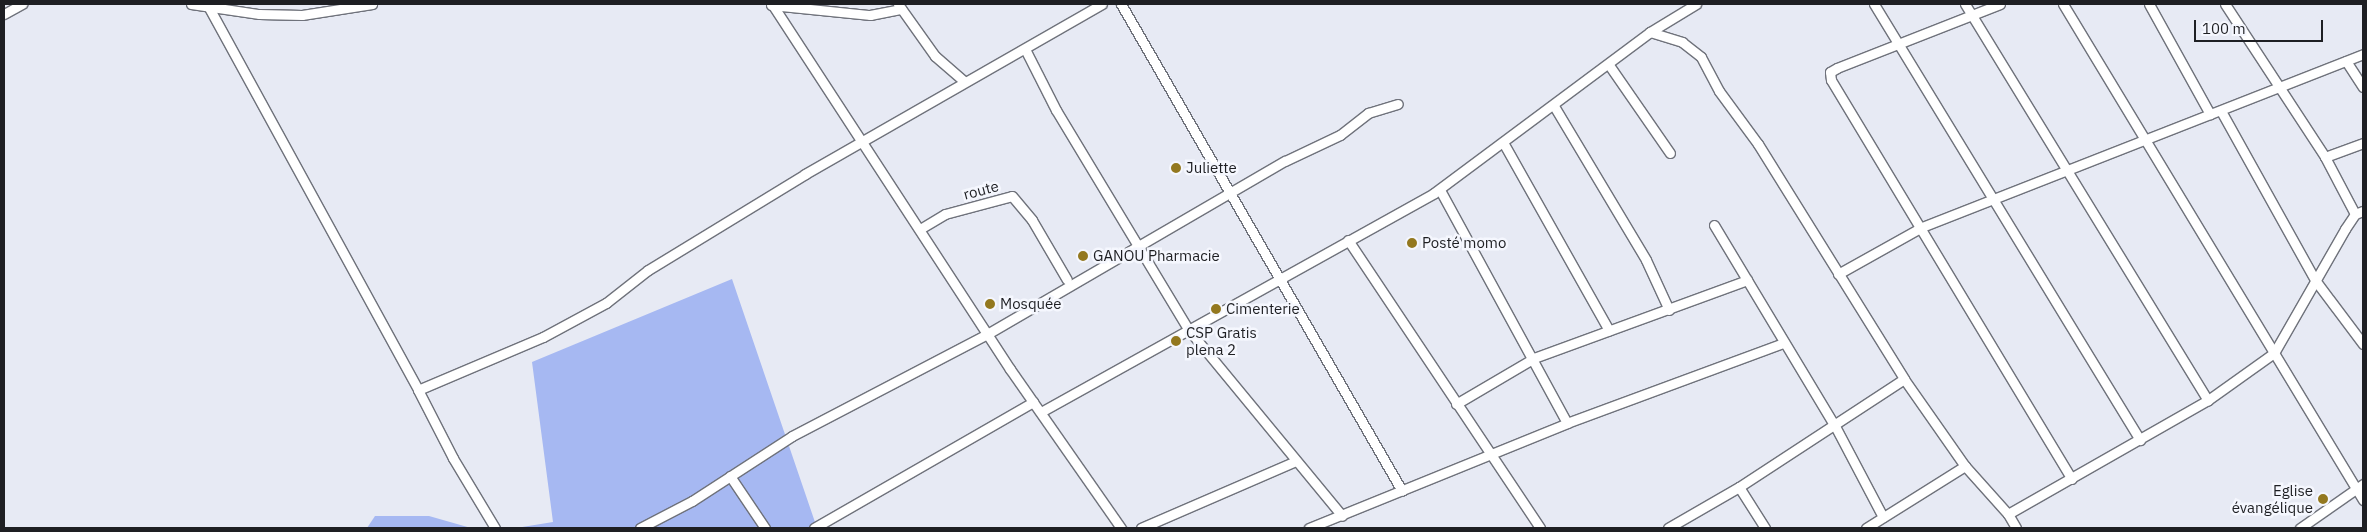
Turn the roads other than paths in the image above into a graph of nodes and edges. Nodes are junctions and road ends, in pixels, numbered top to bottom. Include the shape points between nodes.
1 (22, 4) edge
2 (191, 4) edge
3 (372, 4) edge
4 (771, 4) edge
5 (1102, 4) edge
6 (1121, 4) edge
7 (1874, 4) edge
8 (1965, 4) edge
9 (2000, 4) edge
10 (2063, 4) edge
11 (2149, 4) edge
12 (2226, 4) edge
13 (207, 5) edge
14 (1690, 5) edge
15 (900, 6) edge
16 (4, 14) edge
17 (1973, 16) junction
18 (1650, 32) junction
19 (1898, 43) junction
20 (1025, 49) junction
21 (2363, 54) edge
22 (2346, 61) junction
23 (1609, 65) junction
24 (964, 81) junction
25 (2363, 87) edge
26 (2278, 88) junction
27 (1398, 104) dead end
28 (1554, 106) junction
29 (2221, 112) junction
30 (2210, 114) junction
31 (2147, 138) junction
32 (863, 141) junction
33 (2363, 143) edge
34 (1504, 144) junction
35 (1670, 153) dead end
36 (2325, 157) junction
37 (2066, 170) junction
38 (1440, 190) junction
39 (1230, 192) junction
40 (1994, 199) junction
41 (2359, 213) edge
42 (1714, 225) dead end
43 (1922, 227) junction
44 (920, 229) junction
45 (1348, 240) junction
46 (1136, 245) junction
47 (1838, 274) junction
48 (1280, 278) junction
49 (1068, 280) dead end
50 (1746, 280) junction
51 (2315, 280) junction
52 (1670, 310) junction
53 (1188, 329) junction
54 (1609, 330) junction
55 (989, 334) junction
56 (1783, 342) junction
57 (2363, 344) edge
58 (2274, 353) junction
59 (1534, 358) junction
60 (1904, 379) junction
61 (418, 390) junction
62 (2208, 400) junction
63 (1033, 402) junction
64 (1456, 404) junction
65 (1041, 412) junction
66 (1567, 423) junction
67 (1834, 426) junction
68 (2140, 440) junction
69 (1493, 455) junction
70 (1296, 461) junction
71 (1965, 466) junction
72 (730, 476) junction
73 (2072, 479) junction
74 (2360, 486) edge
75 (1739, 487) junction
76 (1402, 490) junction
77 (2363, 500) edge
78 (2008, 514) junction
79 (1342, 516) junction
80 (1883, 517) junction
81 (495, 528) edge
82 (640, 528) edge
83 (765, 528) edge
84 (814, 528) edge
85 (1122, 528) edge
86 (1141, 528) edge
87 (1310, 528) edge
88 (1540, 528) edge
89 (1668, 528) edge
90 (1765, 528) edge
91 (1866, 528) edge
92 (2016, 528) edge
93 (2300, 528) edge

1 - 16 street
2 - 13 street
3 - 13 street via 302,15 258,14
4 - 15 street via 870,15
4 - 32 street
5 - 20 street
6 - 39 street
7 - 19 street
8 - 17 street
9 - 17 street
10 - 31 street
11 - 30 street
12 - 26 street
13 - 61 street
14 - 18 street
15 - 24 street via 935,56
17 - 19 street
17 - 37 street
18 - 23 street
18 - 47 street via 1682,42 1701,57 1719,91 1758,144
19 - 40 street
19 - 43 street via 1837,68 1830,72 1831,80
20 - 24 street
20 - 46 street via 1056,110
21 - 22 street
22 - 25 street
22 - 26 street
23 - 28 street
23 - 35 street
24 - 32 street
26 - 29 street
26 - 36 street
27 - 39 street via 1368,113 1340,135 1284,161
28 - 34 street
28 - 52 street via 1646,260
29 - 30 street
29 - 51 street
30 - 31 street
31 - 37 street
31 - 58 street
32 - 44 street
32 - 61 street via 648,270 627,288 580,317 511,352
33 - 36 street
34 - 38 street
34 - 54 street
36 - 41 street
37 - 40 street
37 - 62 street
38 - 45 street
38 - 59 street
39 - 46 street
39 - 48 street
40 - 43 street
40 - 68 street
41 - 51 street
42 - 50 street
43 - 47 street
43 - 73 street
44 - 49 street, route via 945,214 1012,196 1032,220
44 - 55 street
45 - 48 street
45 - 64 street
46 - 53 street
46 - 55 street
47 - 60 street
48 - 53 street
48 - 76 street
50 - 52 street
50 - 56 street
51 - 57 street
51 - 58 street
52 - 54 street
53 - 65 street
53 - 70 street
54 - 59 street
55 - 63 street
55 - 72 street via 792,436
56 - 66 street
56 - 67 street
58 - 62 street
58 - 74 street
59 - 64 street via 1477,395
59 - 66 street
60 - 67 street
60 - 71 street
61 - 81 street via 453,458
62 - 68 street
63 - 65 street
63 - 84 street
64 - 69 street
65 - 85 street
66 - 69 street
67 - 75 street
67 - 80 street
68 - 73 street
69 - 76 street
69 - 88 street
70 - 79 street
70 - 86 street
71 - 78 street
71 - 80 street
72 - 82 street
72 - 83 street
73 - 78 street
74 - 77 street
74 - 93 street
75 - 89 street
75 - 90 street
76 - 79 street
78 - 92 street
79 - 87 street
80 - 91 street

